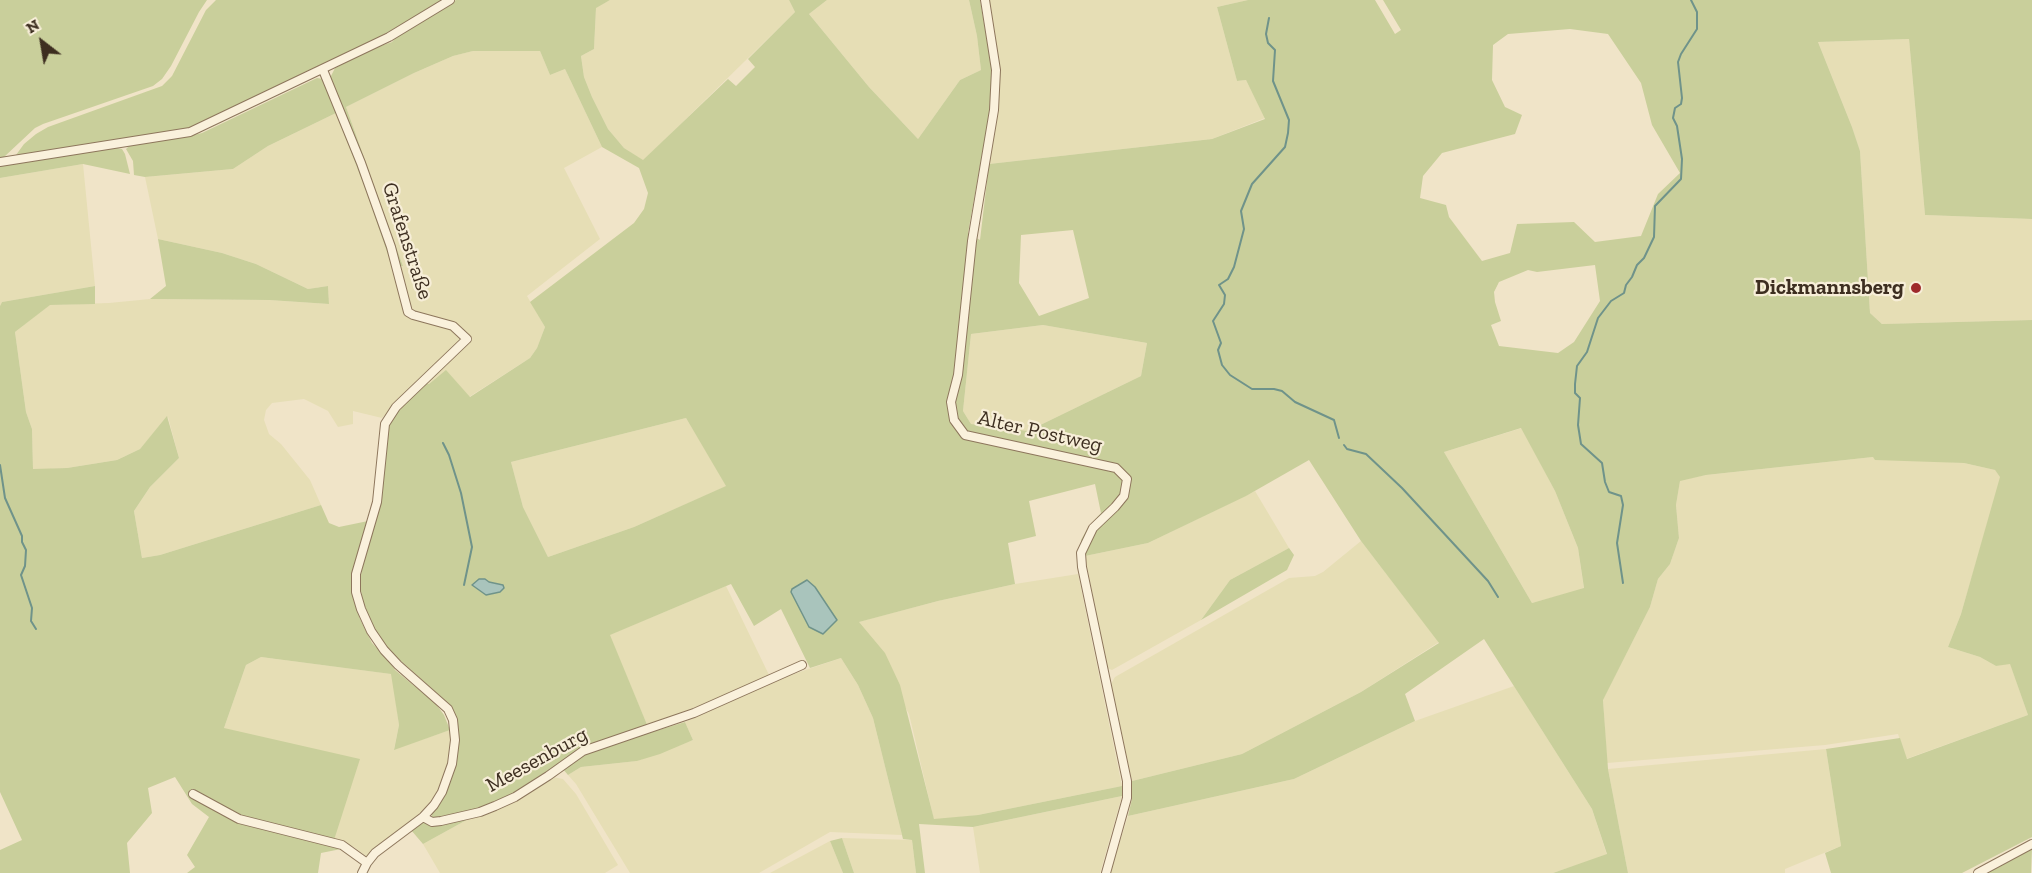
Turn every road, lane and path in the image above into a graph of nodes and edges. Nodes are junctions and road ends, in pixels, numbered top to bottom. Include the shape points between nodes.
1 (450, 0) edge
2 (985, 0) edge
3 (323, 70) junction
4 (0, 162) edge
5 (801, 665) dead end
6 (193, 794) dead end
7 (423, 817) junction
8 (2030, 846) edge
9 (367, 862) junction
10 (362, 873) edge
11 (1106, 873) edge
12 (1978, 873) edge

1 - 3 street
2 - 11 street, Alter Postweg via 996,70 994,110 951,402 954,420 966,435 1116,468 1127,479 1124,496 1093,528 1081,553 1127,781 1127,798
3 - 4 street via 190,132
3 - 7 street, Grafenstraße via 362,163 391,246 408,312 453,326 467,339 396,407 385,424 377,501 356,574 356,592 370,631 398,665 448,709 453,720 455,740 448,778
5 - 7 street, Meesenburg via 694,713 583,751 495,806 441,821
6 - 9 street via 239,819 342,845
7 - 9 street
8 - 12 street
9 - 10 street

